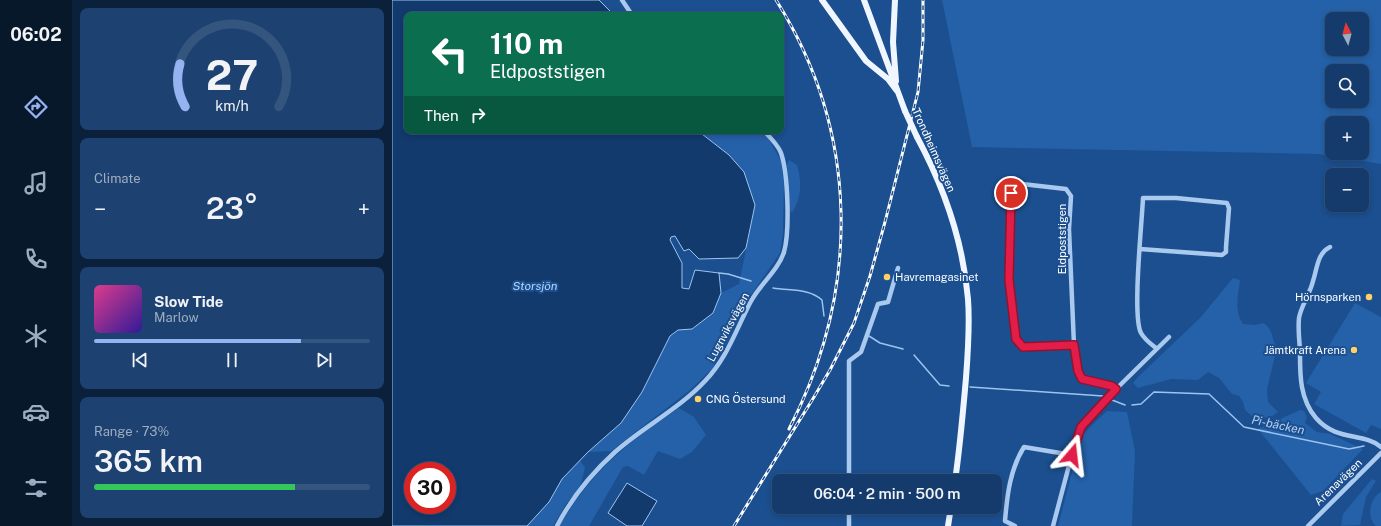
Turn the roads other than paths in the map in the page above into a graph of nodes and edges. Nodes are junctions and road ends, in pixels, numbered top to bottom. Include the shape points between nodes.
1 (622, 0) edge
2 (822, 0) edge
3 (864, 0) edge
4 (895, 0) edge
5 (630, 12) edge
6 (898, 94) junction
7 (766, 134) edge
8 (1330, 247) dead end
9 (1140, 249) junction
10 (898, 268) dead end
11 (1169, 338) dead end
12 (1074, 345) junction
13 (1156, 348) junction
14 (1114, 388) junction
15 (1381, 447) edge
16 (1381, 453) edge
17 (1072, 455) junction
18 (849, 474) edge
19 (956, 474) edge
20 (849, 514) edge
21 (950, 514) edge
22 (557, 526) edge
23 (849, 526) edge
24 (948, 526) edge
25 (1015, 526) edge
26 (1053, 526) edge
27 (1308, 526) edge

1 - 5 street
2 - 6 main road via 866,61 888,79
3 - 6 main road, Trondheimsvägen
4 - 6 main road via 893,54
6 - 19 main road, Trondheimsvägen, bridge via 935,172 953,221 968,298 963,417
7 - 22 street, Lugnviksvägen via 780,151 785,169 784,252 751,301 721,363 682,402 601,466 575,497
8 - 15 street via 1321,255 1299,317 1302,390 1310,409 1325,426 1340,434 1375,442
9 - 9 street via 1143,198 1227,202 1229,208 1226,252 1222,254
9 - 13 street via 1138,322 1146,340
10 - 18 street via 888,302 878,304 861,352 848,361
11 - 13 street
12 - 12 street, Eldpoststigen via 1069,229 1071,196 1066,189 1013,184 1010,202 1009,280 1016,339 1023,347
12 - 14 street, Eldpoststigen via 1078,371 1082,379
13 - 14 street
14 - 17 street via 1081,427
16 - 27 street, Arenavägen
17 - 25 street via 1024,448 1018,458 1007,497 1005,521
17 - 26 street
20 - 23 street
21 - 24 main road

